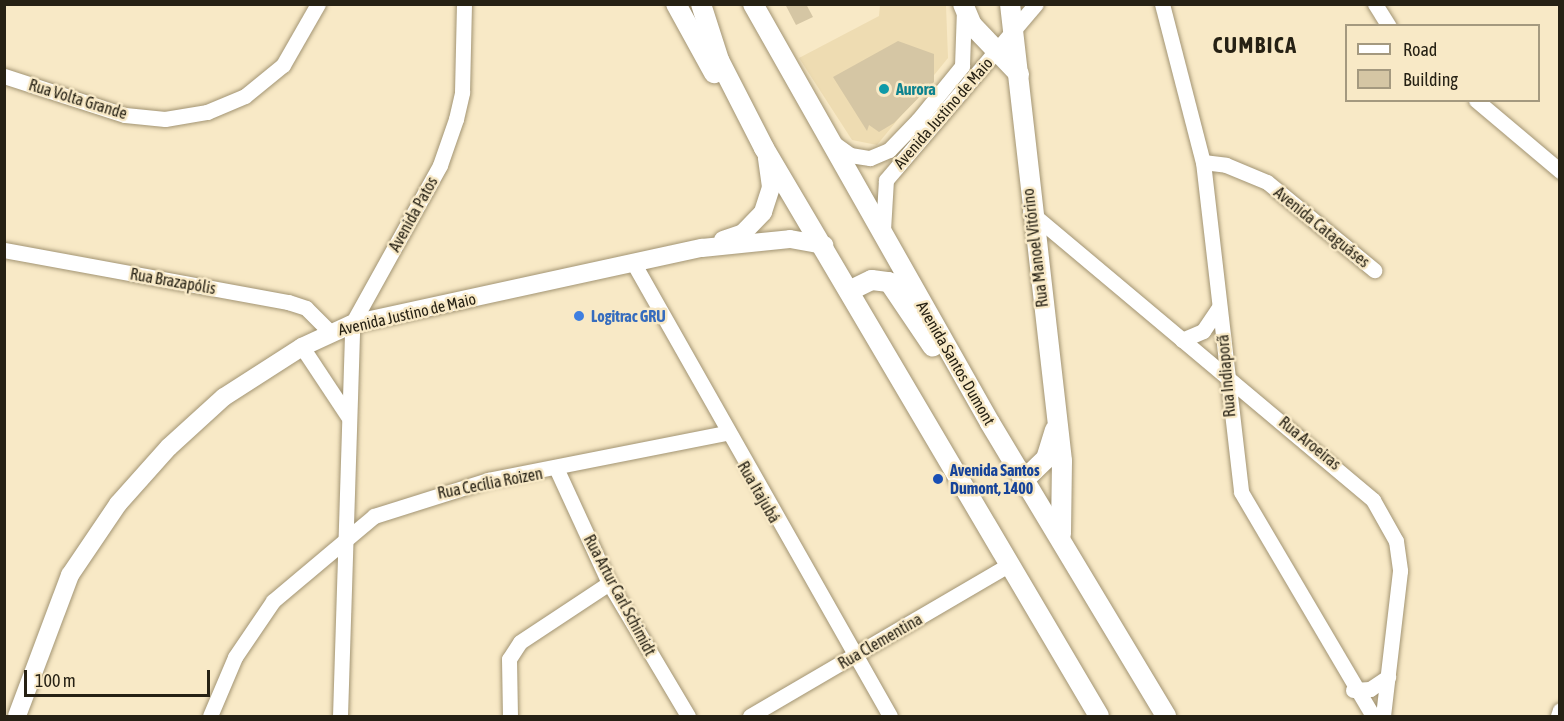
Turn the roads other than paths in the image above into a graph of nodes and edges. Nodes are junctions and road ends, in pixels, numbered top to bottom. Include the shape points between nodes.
1 (318, 4) edge
2 (464, 4) edge
3 (676, 4) edge
4 (700, 4) edge
5 (753, 4) edge
6 (1036, 4) edge
7 (1161, 4) edge
8 (1375, 4) edge
9 (963, 7) edge
10 (1013, 8) edge
11 (1388, 24) edge
12 (1014, 35) junction
13 (997, 51) junction
14 (1019, 75) junction
15 (4, 76) edge
16 (740, 100) junction
17 (1478, 102) edge
18 (831, 140) junction
19 (764, 148) junction
20 (1203, 162) junction
21 (1560, 171) edge
22 (1030, 212) junction
23 (884, 234) junction
24 (824, 245) junction
25 (1070, 246) junction
26 (702, 248) junction
27 (4, 250) edge
28 (1035, 250) junction
29 (634, 264) junction
30 (1374, 270) dead end
31 (849, 291) junction
32 (1219, 307) junction
33 (352, 324) junction
34 (330, 332) junction
35 (1182, 340) junction
36 (302, 347) junction
37 (1229, 377) junction
38 (348, 418) junction
39 (1056, 422) junction
40 (990, 423) junction
41 (726, 434) junction
42 (557, 470) junction
43 (1026, 478) junction
44 (1061, 534) junction
45 (343, 537) junction
46 (1010, 564) junction
47 (609, 583) junction
48 (854, 656) junction
49 (1388, 677) junction
50 (1353, 690) junction
51 (1560, 710) edge
52 (17, 717) edge
53 (210, 717) edge
54 (340, 717) edge
55 (510, 717) edge
56 (688, 717) edge
57 (750, 717) edge
58 (890, 717) edge
59 (1099, 717) edge
60 (1166, 717) edge
61 (1373, 717) edge
62 (1383, 717) edge
63 (1558, 717) edge

1 - 15 street, Rua Volta Grande via 283,65 245,96 207,112 165,119 125,116
2 - 33 street, Avenida Patos via 462,93 440,165
3 - 16 main road via 719,82
4 - 16 main road
5 - 18 main road, Avenida Santos Dumont
6 - 12 street, Avenida Justino de Maio
7 - 20 street, Rua Indiaporã
8 - 11 street
9 - 13 main road
9 - 18 street via 962,66 889,150 860,158
10 - 12 main road, Rua Manoel Vitórino
12 - 13 street, Avenida Justino de Maio
12 - 14 main road, Rua Manoel Vitórino
13 - 14 main road
13 - 23 street, Avenida Justino de Maio via 886,180
14 - 22 main road, Rua Manoel Vitórino
16 - 19 main road
17 - 21 street
18 - 23 main road, Avenida Santos Dumont
19 - 24 main road
19 - 26 street, Avenida Justino de Maio via 771,187 763,212 743,233
20 - 30 street, Avenida Cataguáses via 1226,165 1267,182
20 - 32 street, Rua Indiaporã
22 - 25 street, Rua Aroeiras
22 - 28 main road, Rua Manoel Vitórino
23 - 40 main road, Avenida Santos Dumont
24 - 26 street, Avenida Justino de Maio via 790,239
24 - 31 main road
25 - 28 street
25 - 35 street, Rua Aroeiras
26 - 29 street, Avenida Justino de Maio
27 - 34 street, Rua Brazapólis via 288,302 306,308
28 - 39 main road, Rua Manoel Vitórino
29 - 33 street, Avenida Justino de Maio
29 - 41 street, Rua Itajubá
31 - 40 main road via 872,280 889,282 950,374
31 - 46 main road
32 - 35 street via 1203,331
32 - 37 street, Rua Indiaporã
33 - 34 street, Avenida Justino de Maio
33 - 38 street, Avenida Patos
34 - 36 street, Avenida Justino de Maio
35 - 37 street, Rua Aroeiras
36 - 38 street
36 - 52 street, Avenida Justino de Maio via 224,397 169,447 117,504 70,575
37 - 49 street, Rua Aroeiras via 1343,470 1386,519 1400,571
37 - 50 street, Rua Indiaporã via 1241,492
38 - 45 street, Avenida Patos
39 - 43 main road, Rua Manoel Vitórino via 1046,459
39 - 44 main road, Rua Manoel Vitórino
40 - 43 main road, Avenida Santos Dumont
41 - 42 street, Rua Cecília Roizen
41 - 48 street, Rua Itajubá
42 - 45 street, Rua Cecília Roizen via 421,496 374,516
42 - 47 street, Rua Artur Carl Schimidt
43 - 44 main road, Avenida Santos Dumont
44 - 60 main road, Avenida Santos Dumont
45 - 53 street, Rua Cecília Roizen via 273,601 235,657
45 - 54 street, Avenida Patos
46 - 48 street, Rua Clementina
46 - 59 main road
47 - 55 street via 520,642 509,659
47 - 56 street, Rua Artur Carl Schimidt
48 - 57 street, Rua Clementina
48 - 58 street, Rua Itajubá
49 - 50 street via 1370,689
49 - 62 street, Rua Aroeiras
50 - 61 street, Rua Indiaporã
51 - 63 street

